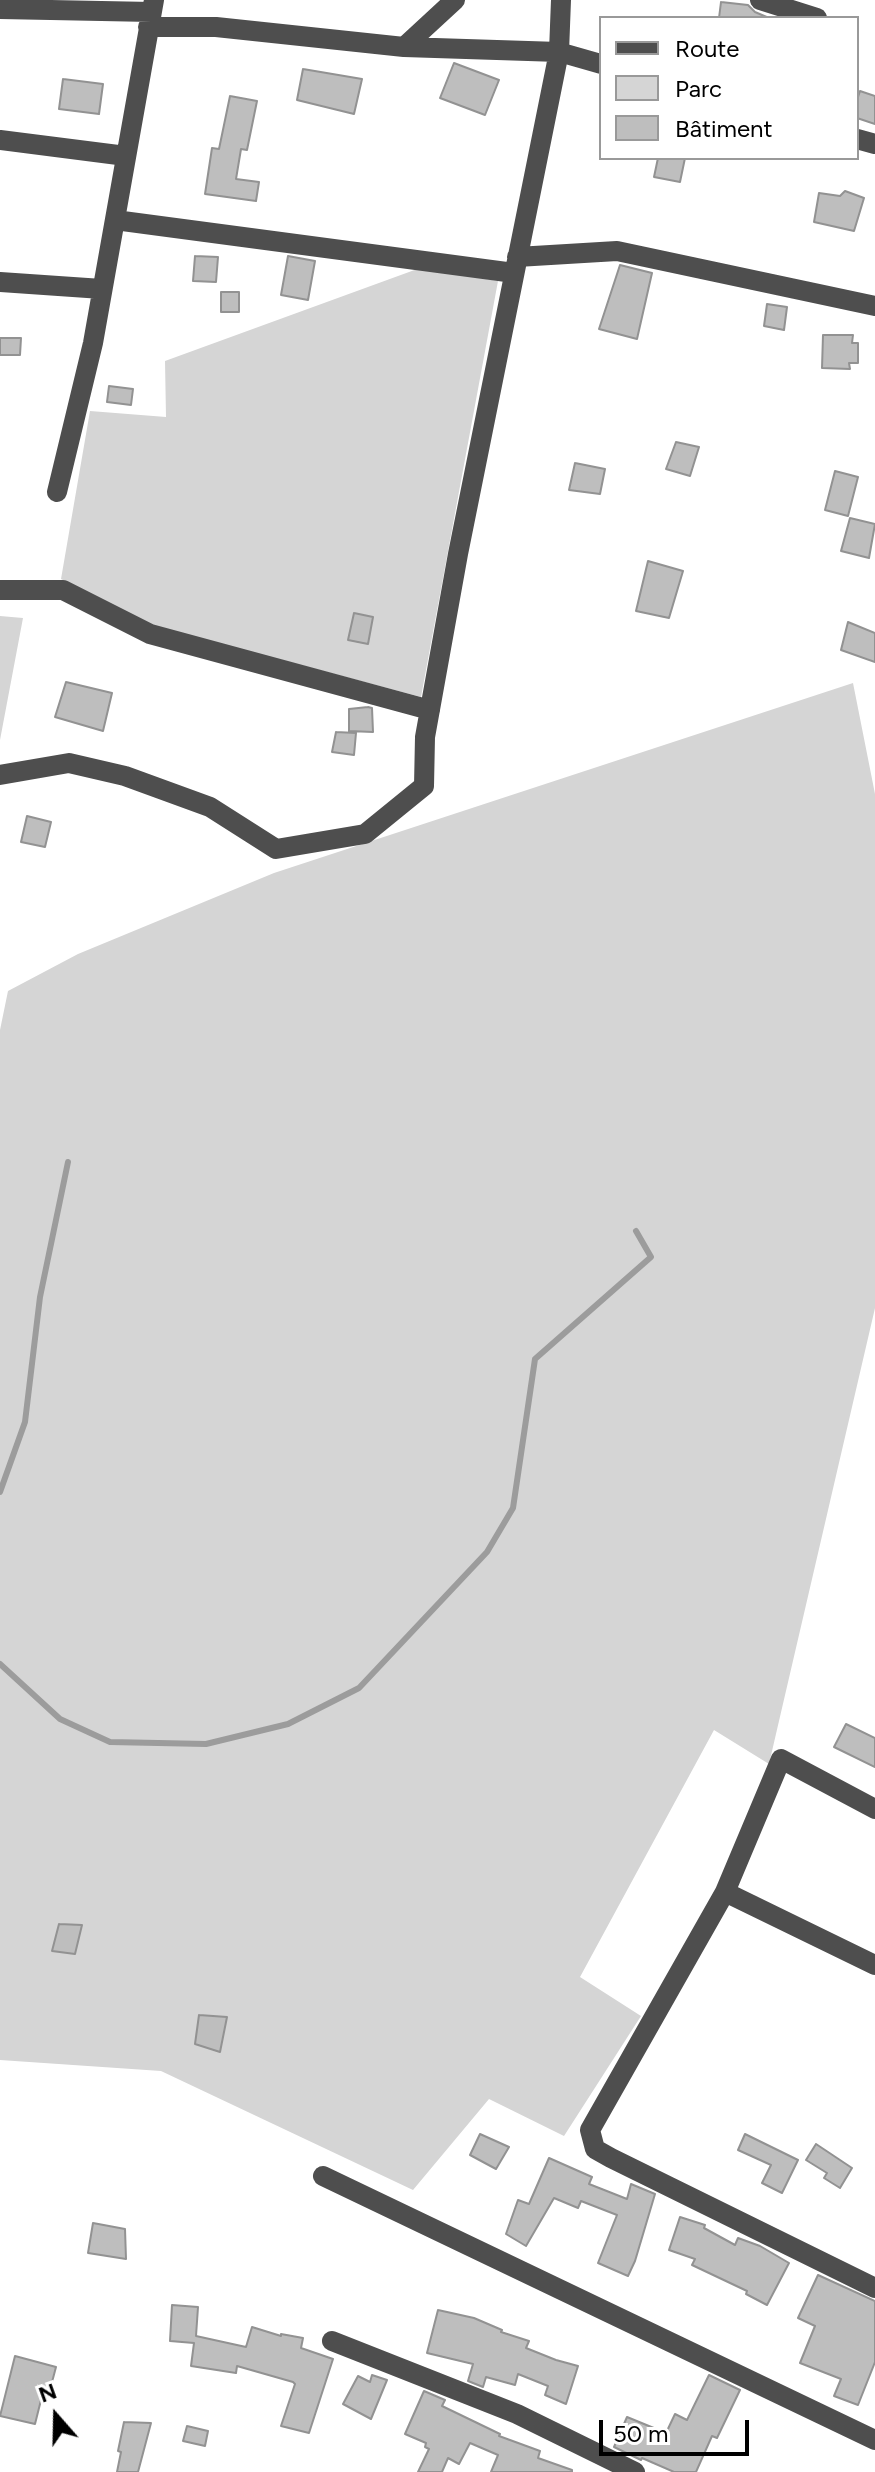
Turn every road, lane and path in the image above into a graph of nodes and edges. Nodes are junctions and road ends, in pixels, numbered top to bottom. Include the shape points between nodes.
1 (455, 0) edge
2 (561, 0) edge
3 (760, 0) edge
4 (0, 9) edge
5 (151, 13) edge
6 (811, 16) edge
7 (404, 47) junction
8 (559, 52) junction
9 (599, 63) edge
10 (0, 140) edge
11 (126, 156) junction
12 (115, 220) junction
13 (516, 265) junction
14 (0, 282) edge
15 (102, 289) junction
16 (875, 306) edge
17 (57, 492) dead end
18 (0, 590) edge
19 (430, 710) junction
20 (0, 775) edge
21 (875, 1809) edge
22 (725, 1892) junction
23 (875, 1965) edge
24 (323, 2176) dead end
25 (875, 2288) edge
26 (332, 2341) dead end
27 (875, 2440) edge
28 (635, 2472) edge

1 - 7 street
2 - 8 street
3 - 6 street
4 - 5 street
5 - 7 street via 216,27
5 - 11 street
7 - 8 street
8 - 9 street
8 - 13 street
10 - 11 street
11 - 12 street
12 - 13 street
12 - 15 street
13 - 16 street via 617,251
13 - 19 street
14 - 15 street
15 - 17 street
18 - 19 street via 63,590 150,634
19 - 20 street via 424,786 365,834 276,849 210,807 125,776 69,763
21 - 22 street via 781,1759
22 - 23 street
22 - 25 street via 595,2119 590,2130 595,2149
24 - 27 street
26 - 28 street via 517,2414

